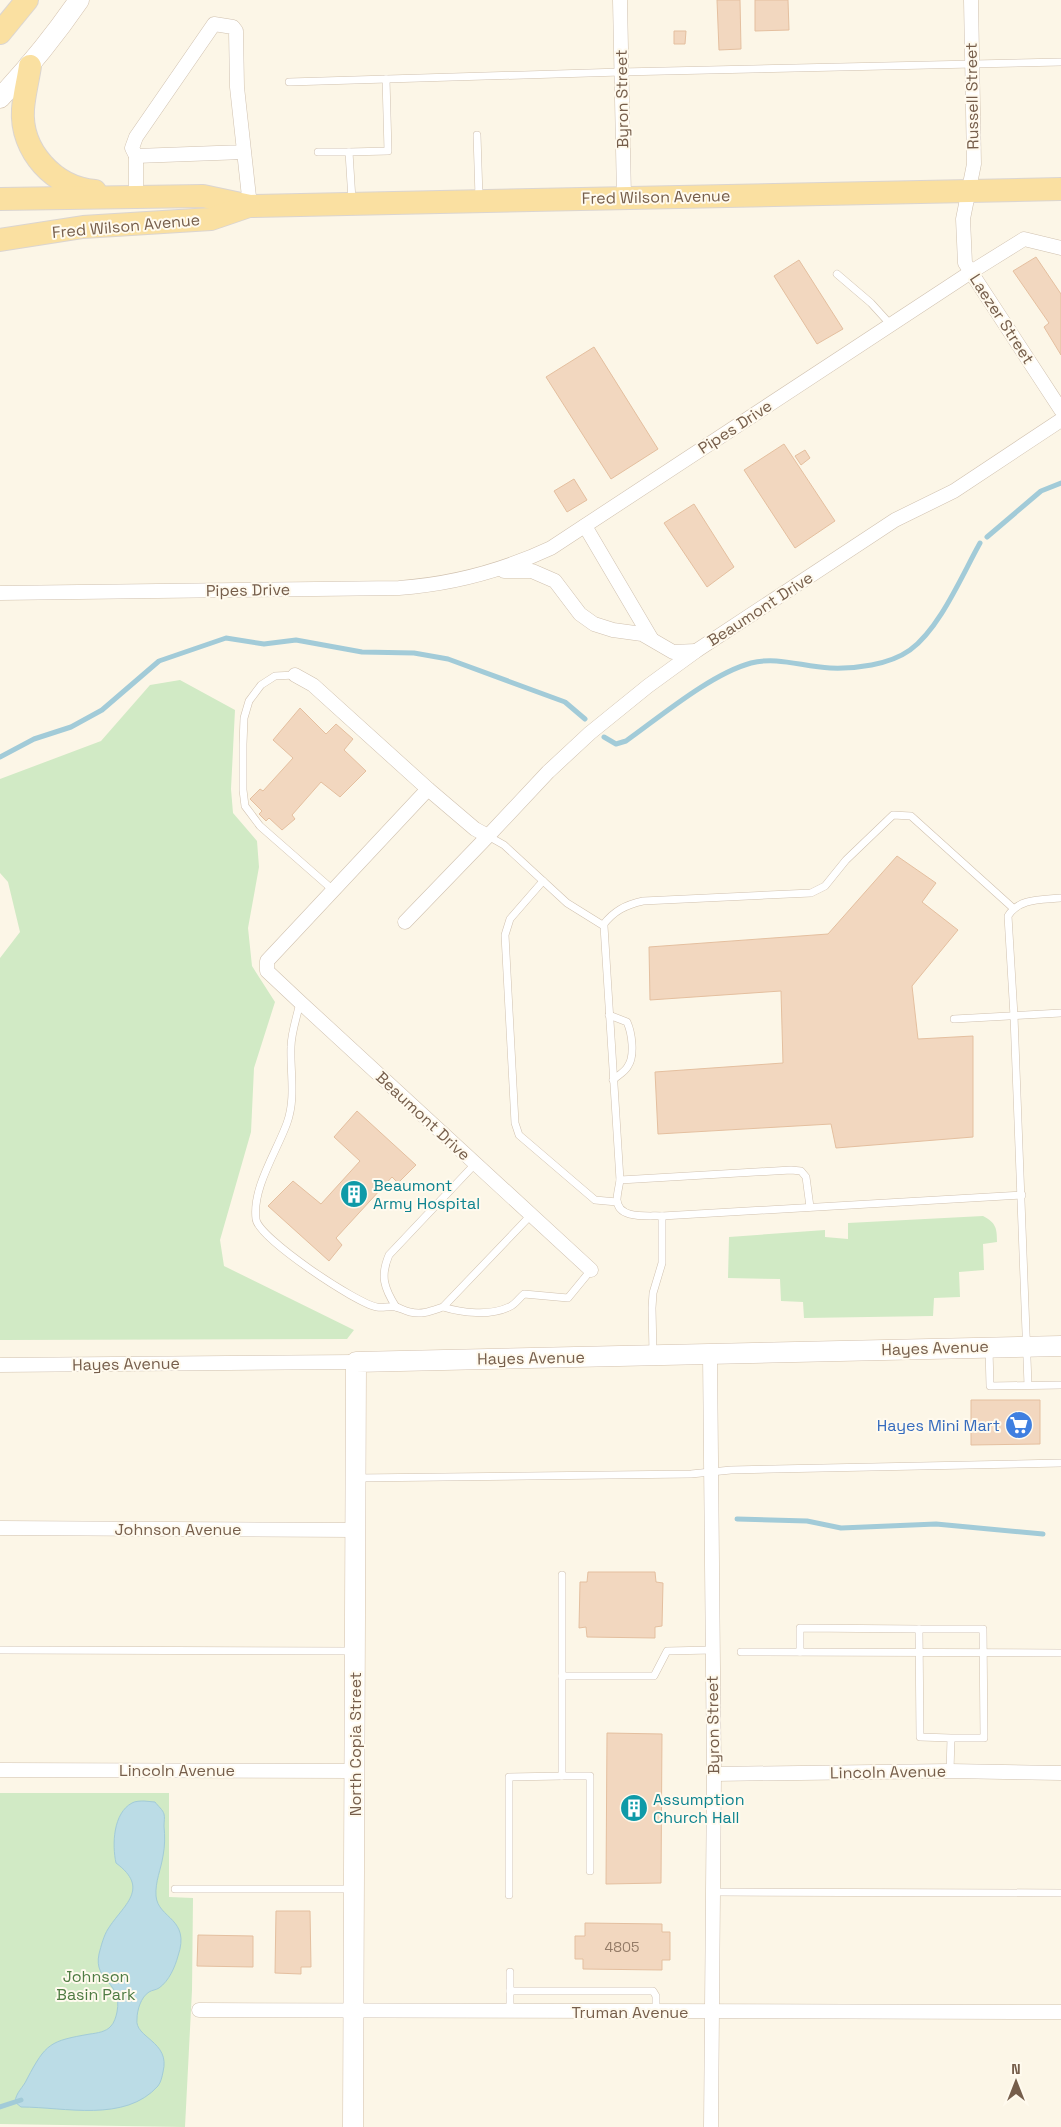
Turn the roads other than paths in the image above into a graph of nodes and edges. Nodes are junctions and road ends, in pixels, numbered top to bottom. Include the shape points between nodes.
1 (27, 0) edge
2 (79, 0) edge
3 (620, 0) edge
4 (970, 0) edge
5 (0, 33) edge
6 (1061, 62) edge
7 (971, 65) junction
8 (30, 66) junction
9 (621, 72) junction
10 (386, 79) junction
11 (289, 82) dead end
12 (0, 98) edge
13 (477, 135) dead end
14 (244, 152) junction
15 (318, 152) dead end
16 (349, 152) junction
17 (136, 156) junction
18 (1061, 189) edge
19 (969, 191) junction
20 (136, 198) junction
21 (624, 198) junction
22 (0, 199) edge
23 (479, 200) junction
24 (352, 203) junction
25 (250, 206) junction
26 (83, 227) junction
27 (0, 230) edge
28 (0, 240) edge
29 (1061, 248) edge
30 (971, 272) junction
31 (837, 274) dead end
32 (891, 324) junction
33 (1061, 410) edge
34 (1061, 420) edge
35 (585, 526) junction
36 (494, 571) junction
37 (0, 593) edge
38 (651, 638) junction
39 (696, 651) junction
40 (295, 675) joint
41 (428, 789) junction
42 (488, 836) junction
43 (543, 881) junction
44 (333, 890) junction
45 (1061, 898) edge
46 (1013, 908) junction
47 (405, 922) dead end
48 (603, 925) junction
49 (300, 1002) junction
50 (1061, 1013) edge
51 (609, 1015) junction
52 (1014, 1016) junction
53 (954, 1019) dead end
54 (613, 1080) junction
55 (475, 1164) junction
56 (620, 1180) junction
57 (1022, 1195) junction
58 (617, 1202) junction
59 (810, 1207) junction
60 (531, 1215) junction
61 (662, 1216) junction
62 (591, 1270) joint
63 (396, 1307) junction
64 (443, 1307) junction
65 (989, 1346) junction
66 (1028, 1346) junction
67 (1061, 1346) edge
68 (710, 1354) junction
69 (653, 1355) junction
70 (356, 1362) junction
71 (0, 1365) edge
72 (1061, 1384) edge
73 (1028, 1385) junction
74 (1061, 1463) edge
75 (711, 1472) junction
76 (356, 1478) junction
77 (0, 1528) edge
78 (356, 1530) junction
79 (562, 1575) dead end
80 (919, 1629) junction
81 (0, 1650) edge
82 (712, 1650) junction
83 (355, 1651) junction
84 (741, 1652) dead end
85 (800, 1652) junction
86 (919, 1653) junction
87 (983, 1653) junction
88 (1061, 1653) edge
89 (562, 1676) junction
90 (951, 1738) junction
91 (0, 1770) edge
92 (355, 1771) junction
93 (950, 1771) junction
94 (1061, 1773) edge
95 (714, 1774) junction
96 (562, 1776) junction
97 (590, 1871) dead end
98 (175, 1889) dead end
99 (354, 1890) junction
100 (713, 1892) junction
101 (1061, 1893) edge
102 (509, 1895) dead end
103 (510, 1972) dead end
104 (510, 1991) junction
105 (199, 2010) dead end
106 (354, 2011) junction
107 (510, 2011) junction
108 (656, 2012) junction
109 (1061, 2012) edge
110 (712, 2013) junction
111 (354, 2127) edge
112 (711, 2127) edge

1 - 5 main road
2 - 8 street
3 - 9 street, Byron Street
4 - 7 street, Russell Street
6 - 7 lane
7 - 9 lane
7 - 19 street, Russell Street via 974,164
8 - 12 street
8 - 20 main road via 23,110 26,133 34,154 53,176 84,190
9 - 10 lane
9 - 21 street, Byron Street
10 - 11 lane
10 - 16 lane via 388,151
13 - 23 lane
14 - 17 street
14 - 17 street via 237,86 236,31 233,27 214,24 136,137 132,148
14 - 25 street
15 - 16 lane
16 - 24 lane
17 - 20 street
18 - 19 main road, Fred Wilson Avenue
19 - 21 main road, Fred Wilson Avenue
19 - 30 street, Laezer Street via 963,219 965,263
20 - 22 main road, Fred Wilson Avenue
20 - 25 main road, Fred Wilson Avenue via 203,196
21 - 23 main road, Fred Wilson Avenue
23 - 24 main road, Fred Wilson Avenue
24 - 25 main road, Fred Wilson Avenue
25 - 26 main road, Fred Wilson Avenue via 211,218
26 - 27 main road
26 - 28 main road, Fred Wilson Avenue
29 - 30 street, Pipes Drive via 1024,239
30 - 32 street, Pipes Drive
30 - 33 street, Laezer Street
31 - 32 lane
32 - 35 street, Pipes Drive
34 - 39 street, Beaumont Drive via 954,491 895,520
35 - 36 street, Pipes Drive via 551,548
35 - 38 street
36 - 37 street, Pipes Drive via 460,580 399,588
36 - 38 street, Pipes Drive via 532,570 555,581 580,614 594,624
38 - 39 street, Pipes Drive via 673,652
39 - 42 street, Beaumont Drive via 590,733
40 - 41 street via 313,685
40 - 44 lane via 274,676 261,685 249,701 244,718 243,744 245,806 260,826
41 - 42 street
41 - 44 street, Beaumont Drive
42 - 43 lane via 504,845
42 - 47 street, Beaumont Drive
43 - 48 lane via 566,903
43 - 58 lane via 510,920 505,935 515,1123 519,1135 596,1200
44 - 49 street, Beaumont Drive via 267,961 268,970
45 - 46 lane via 1030,901
46 - 48 lane via 911,816 893,816 846,860 825,886 811,893 629,904 612,913
46 - 52 lane via 1008,916
48 - 51 lane
49 - 55 street, Beaumont Drive
49 - 63 lane via 290,1045 292,1082 288,1122 267,1166 256,1220 261,1231 309,1270 375,1307
50 - 52 lane
51 - 54 lane
51 - 54 lane via 627,1022 632,1056 628,1066
52 - 53 lane
52 - 57 lane
54 - 56 lane
55 - 60 street, Beaumont Drive
55 - 63 lane via 389,1254 384,1267 384,1281
56 - 58 lane
56 - 59 lane via 800,1171 806,1178
57 - 59 lane
57 - 66 lane
58 - 61 lane via 629,1215
59 - 61 lane
60 - 62 street, Beaumont Drive
60 - 64 lane
61 - 69 lane via 662,1263 652,1301
62 - 64 lane via 568,1298 524,1294 511,1307 497,1311 458,1312
63 - 64 lane via 424,1314
65 - 66 street, Hayes Avenue
65 - 68 street, Hayes Avenue
65 - 73 lane via 990,1386
66 - 67 street, Hayes Avenue
66 - 73 lane
68 - 69 street, Hayes Avenue
68 - 75 street, Byron Street
69 - 70 street, Hayes Avenue
70 - 71 street, Hayes Avenue
70 - 76 street, North Copia Street
72 - 73 lane
74 - 75 lane
75 - 76 lane
75 - 82 street, Byron Street
76 - 78 street, North Copia Street
77 - 78 street, Johnson Avenue
78 - 83 street, North Copia Street
79 - 89 lane
80 - 85 lane via 800,1628
80 - 86 lane
80 - 87 lane via 983,1629
81 - 83 lane
82 - 89 lane via 667,1651 654,1676
82 - 95 street, Byron Street
83 - 92 street, North Copia Street
84 - 85 lane
85 - 86 lane
86 - 87 lane
86 - 90 lane via 920,1738
87 - 88 lane
87 - 90 lane via 984,1738
89 - 96 lane
90 - 93 lane
91 - 92 street, Lincoln Avenue
92 - 99 street, North Copia Street
93 - 94 street, Lincoln Avenue
93 - 95 street, Lincoln Avenue
95 - 100 street, Byron Street
96 - 97 lane via 590,1776
96 - 102 lane via 509,1777
98 - 99 lane
99 - 106 street, North Copia Street
100 - 101 lane
100 - 110 street, Byron Street
103 - 104 lane
104 - 107 lane
104 - 108 lane via 653,1991
105 - 106 street, Truman Avenue
106 - 107 street, Truman Avenue
106 - 111 street, North Copia Street
107 - 108 street, Truman Avenue
108 - 110 street, Truman Avenue
109 - 110 street, Truman Avenue
110 - 112 street, Byron Street

